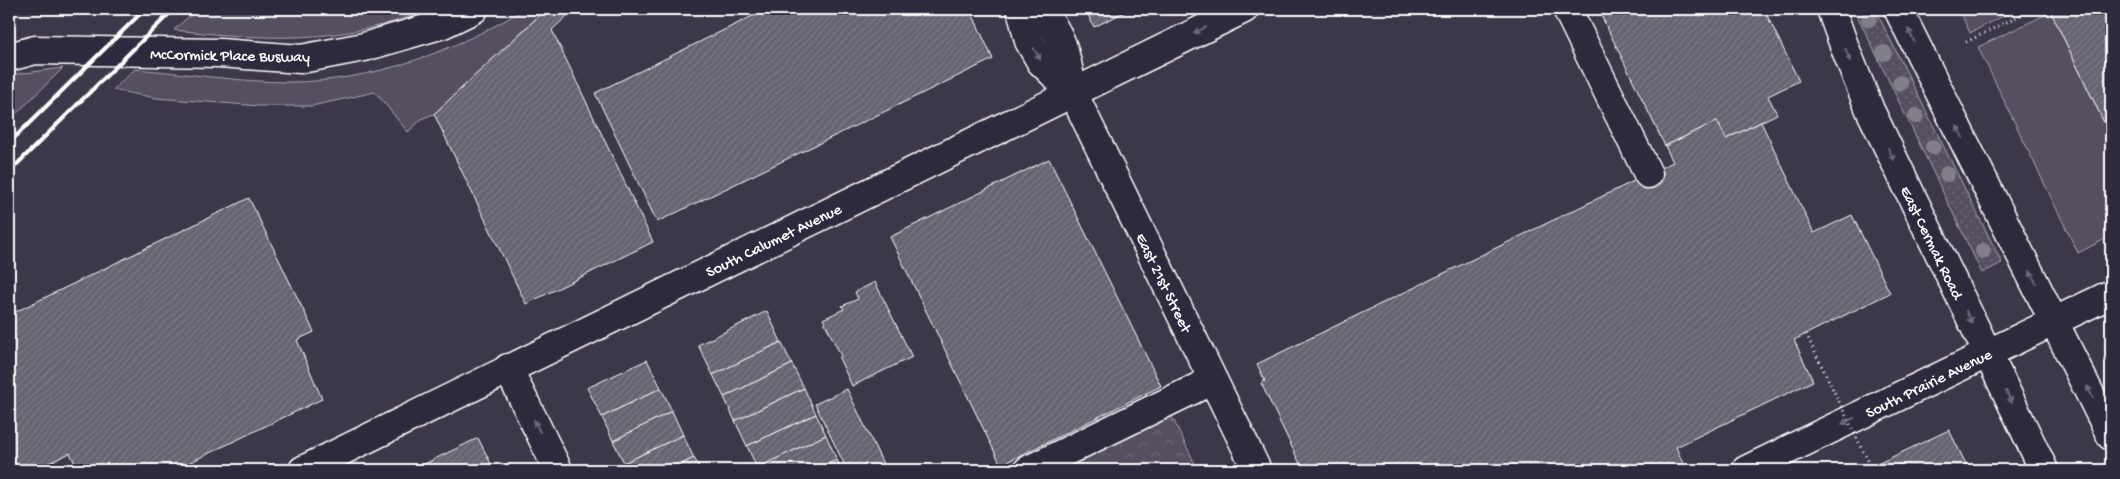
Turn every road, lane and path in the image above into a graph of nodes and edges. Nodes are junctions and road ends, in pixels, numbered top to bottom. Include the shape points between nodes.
1 (474, 9) edge
2 (1021, 9) edge
3 (1040, 9) edge
4 (1244, 9) edge
5 (1567, 9) edge
6 (1832, 9) edge
7 (1898, 9) edge
8 (2033, 9) edge
9 (1966, 42) dead end
10 (9, 57) edge
11 (1072, 94) junction
12 (1648, 174) dead end
13 (2111, 294) edge
14 (2055, 321) junction
15 (1806, 334) dead end
16 (1987, 354) junction
17 (508, 368) junction
18 (1213, 380) junction
19 (2111, 436) edge
20 (1871, 467) dead end
21 (303, 470) edge
22 (558, 470) edge
23 (1028, 470) edge
24 (1257, 470) edge
25 (1746, 470) edge
26 (2044, 470) edge

1 - 10 street, McCormick Place Busway via 443,24 364,47 301,59 35,50
2 -> 11 street, East 21st Street via 1029,41 1041,62
3 - 11 street, East 21st Street via 1055,26 1065,51
4 -> 11 street, South Calumet Avenue
5 - 12 street
6 -> 16 street, East Cermak Road via 1870,110
14 -> 7 street
8 - 9 path
11 - 17 street, South Calumet Avenue
11 - 18 street, East 21st Street
13 - 14 street, South Prairie Avenue
14 - 16 street, South Prairie Avenue
19 -> 14 street
15 - 20 path, bridge
16 -> 25 street, South Prairie Avenue
16 -> 26 street, East Cermak Road
17 - 21 street, South Calumet Avenue
22 -> 17 street
18 - 23 street
18 - 24 street, East 21st Street

